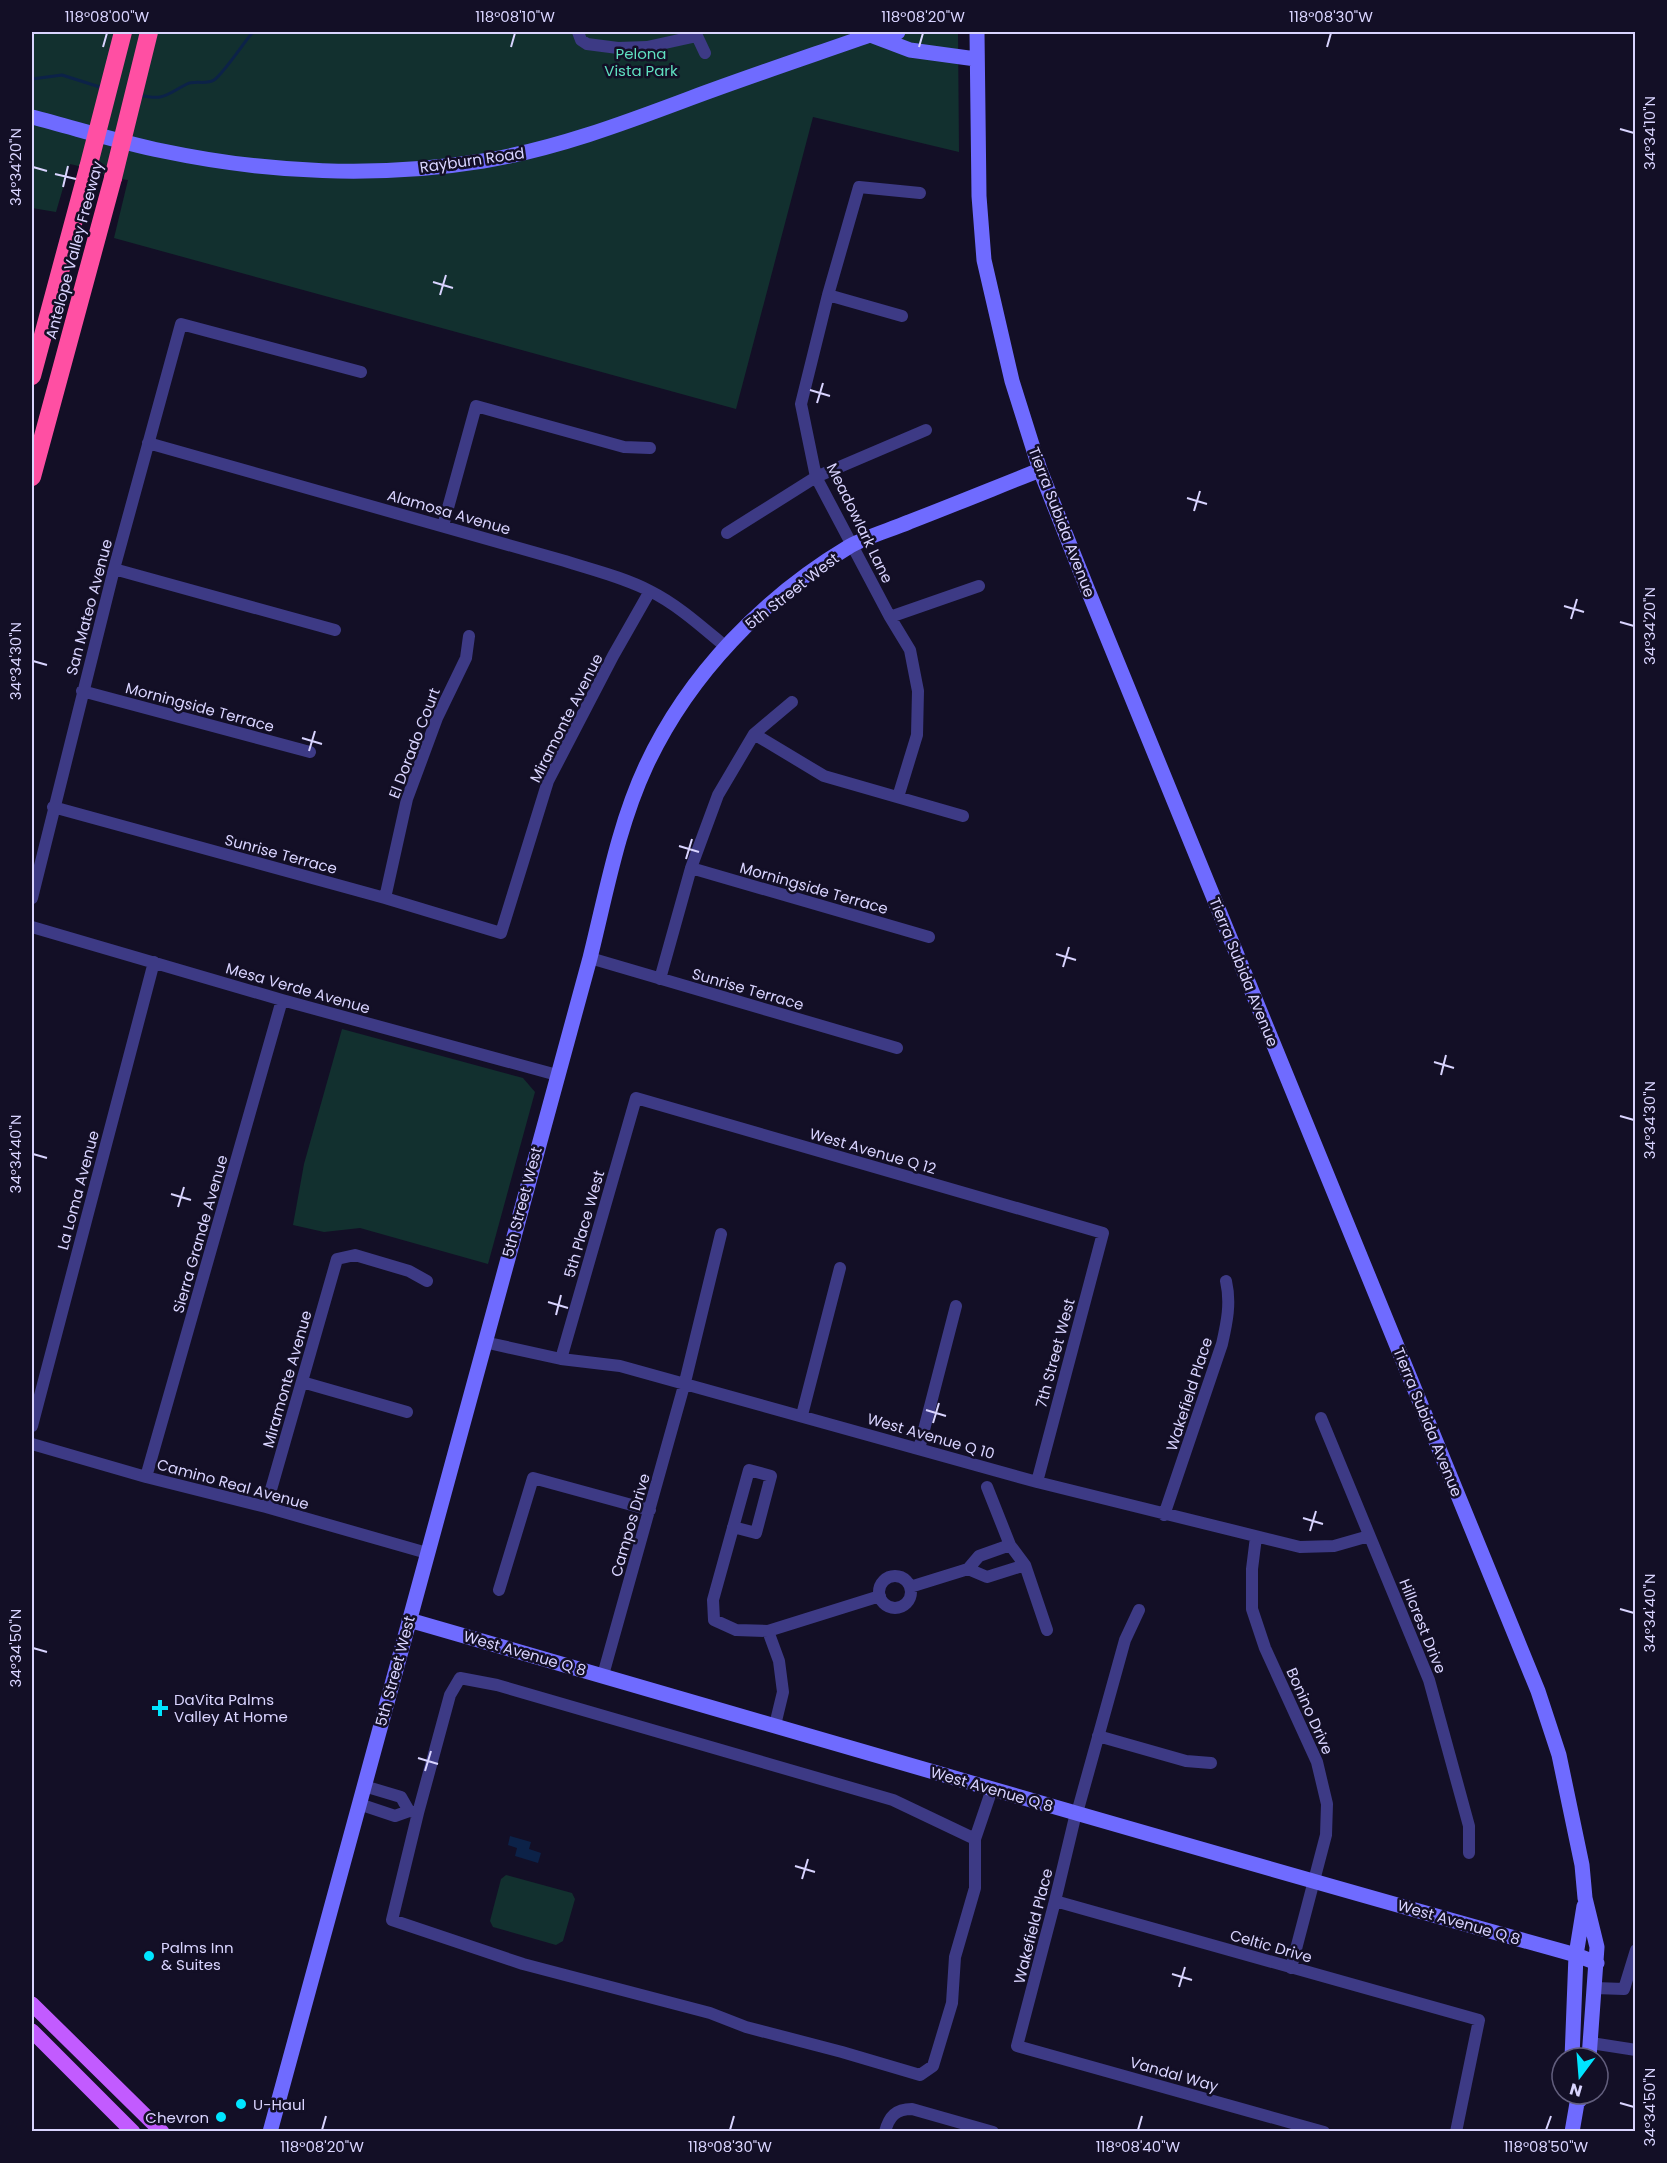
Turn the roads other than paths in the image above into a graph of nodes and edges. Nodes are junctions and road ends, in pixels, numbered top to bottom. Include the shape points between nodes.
1 (123, 32) edge
2 (149, 32) edge
3 (578, 32) edge
4 (898, 32) edge
5 (977, 32) edge
6 (874, 33) edge
7 (705, 53) dead end
8 (976, 59) junction
9 (32, 117) edge
10 (920, 193) dead end
11 (828, 295) junction
12 (902, 316) dead end
13 (362, 372) dead end
14 (32, 376) edge
15 (927, 430) dead end
16 (148, 442) junction
17 (650, 448) dead end
18 (1040, 470) junction
19 (32, 477) edge
20 (816, 477) junction
21 (443, 526) junction
22 (728, 533) dead end
23 (852, 545) junction
24 (114, 569) junction
25 (979, 586) dead end
26 (650, 591) junction
27 (890, 617) junction
28 (335, 630) dead end
29 (470, 636) dead end
30 (726, 647) junction
31 (82, 690) junction
32 (792, 702) dead end
33 (754, 734) junction
34 (310, 752) dead end
35 (898, 797) junction
36 (53, 807) junction
37 (963, 816) dead end
38 (691, 868) junction
39 (32, 898) edge
40 (385, 898) junction
41 (32, 927) edge
42 (501, 933) joint
43 (929, 937) dead end
44 (590, 958) junction
45 (154, 962) junction
46 (660, 979) junction
47 (282, 1000) junction
48 (897, 1048) dead end
49 (557, 1075) junction
50 (636, 1098) joint
51 (1103, 1233) joint
52 (721, 1234) dead end
53 (840, 1268) dead end
54 (426, 1281) dead end
55 (1226, 1281) dead end
56 (957, 1306) dead end
57 (484, 1342) junction
58 (561, 1359) junction
59 (302, 1382) junction
60 (685, 1382) junction
61 (407, 1412) dead end
62 (802, 1415) junction
63 (1321, 1418) dead end
64 (32, 1426) edge
65 (32, 1444) edge
66 (919, 1449) junction
67 (146, 1477) junction
68 (1037, 1482) junction
69 (987, 1487) dead end
70 (267, 1507) junction
71 (650, 1510) junction
72 (1164, 1515) junction
73 (734, 1527) junction
74 (1369, 1536) junction
75 (1256, 1537) junction
76 (1010, 1545) junction
77 (427, 1553) junction
78 (1025, 1565) junction
79 (968, 1569) junction
80 (910, 1587) junction
81 (499, 1590) dead end
82 (880, 1596) junction
83 (1139, 1610) dead end
84 (409, 1620) junction
85 (1047, 1630) dead end
86 (768, 1631) junction
87 (603, 1675) junction
88 (775, 1725) junction
89 (1098, 1736) junction
90 (1212, 1763) dead end
91 (364, 1786) junction
92 (992, 1789) junction
93 (359, 1804) junction
94 (413, 1812) junction
95 (1077, 1813) junction
96 (975, 1839) junction
97 (1469, 1853) dead end
98 (1313, 1880) junction
99 (1585, 1898) junction
100 (1055, 1901) junction
101 (1576, 1955) junction
102 (1634, 1958) edge
103 (1597, 1963) junction
104 (1291, 1968) junction
105 (1595, 1988) junction
106 (32, 2004) edge
107 (32, 2019) edge
108 (32, 2031) edge
109 (60, 2032) junction
110 (1017, 2046) joint
111 (1572, 2046) edge
112 (1590, 2046) edge
113 (50, 2050) junction
114 (1635, 2050) edge
115 (1610, 2051) edge
116 (123, 2092) junction
117 (1576, 2106) edge
118 (133, 2132) edge
119 (162, 2132) edge
120 (270, 2132) edge
121 (885, 2132) edge
122 (993, 2132) edge
123 (1324, 2132) edge
124 (1456, 2132) edge
125 (1572, 2132) edge

1 - 14 highway, Antelope Valley Freeway, bridge
2 - 19 highway, Antelope Valley Freeway, bridge
3 - 7 street via 587,44 618,48 647,47 697,36
4 - 6 street, Rayburn Road
5 - 8 street, Tierra Subida Avenue
6 - 8 street via 910,50
6 - 9 street, Rayburn Road via 596,134 495,159 425,168 318,170 214,160 162,151
8 - 18 street, Tierra Subida Avenue via 984,260 1012,381
10 - 11 street, Meadowlark Lane via 859,187
11 - 12 street
11 - 20 street, Meadowlark Lane via 801,404
13 - 16 street, San Mateo Avenue via 181,324
15 - 20 street
16 - 21 street, Alamosa Avenue
16 - 24 street, San Mateo Avenue
17 - 21 street via 624,447 476,406
18 - 23 street, 5th Street West
18 - 99 street, Tierra Subida Avenue via 1538,1691 1559,1755
20 - 22 street
20 - 23 street, Meadowlark Lane
21 - 26 street, Alamosa Avenue via 565,561
23 - 27 street, Meadowlark Lane
23 - 30 street, 5th Street West via 781,595
24 - 28 street
24 - 31 street, San Mateo Avenue
25 - 27 street
26 - 30 street, Alamosa Avenue
26 - 42 street, Miramonte Avenue via 548,781
27 - 35 street, Meadowlark Lane via 910,650 918,691 917,735
29 - 40 street, El Dorado Court via 466,658 437,718 407,798
30 - 44 street, 5th Street West via 690,690 646,767 618,848
31 - 34 street, Morningside Terrace
31 - 36 street, San Mateo Avenue
32 - 33 street
33 - 35 street via 824,776
33 - 38 street via 718,795
35 - 37 street
36 - 39 street, San Mateo Avenue
36 - 40 street, Sunrise Terrace
38 - 43 street, Morningside Terrace
38 - 46 street
40 - 42 street, Sunrise Terrace
41 - 45 street, Mesa Verde Avenue
44 - 46 street, Sunrise Terrace
44 - 49 street, 5th Street West
45 - 47 street, Mesa Verde Avenue
45 - 64 street, La Loma Avenue
46 - 48 street, Sunrise Terrace
47 - 49 street, Mesa Verde Avenue
47 - 67 street, Sierra Grande Avenue
49 - 57 street, 5th Street West
50 - 51 street, West Avenue Q 12
50 - 58 street, 5th Place West
51 - 68 street, 7th Street West
52 - 60 street, Campos Drive
53 - 62 street
54 - 59 street, Miramonte Avenue via 409,1271 355,1255 337,1259
55 - 72 street, Wakefield Place via 1228,1318 1222,1344
56 - 66 street
57 - 58 street, West Avenue Q 10
57 - 77 street, 5th Street West
58 - 60 street, West Avenue Q 10 via 620,1366
59 - 61 street
59 - 70 street, Miramonte Avenue
60 - 62 street, West Avenue Q 10
60 - 71 street, Campos Drive
62 - 66 street, West Avenue Q 10
63 - 74 street, Hillcrest Drive
65 - 67 street, Camino Real Avenue
66 - 68 street, West Avenue Q 10
67 - 70 street, Camino Real Avenue
68 - 72 street, West Avenue Q 10
69 - 76 street
70 - 77 street, Camino Real Avenue
71 - 81 street via 533,1478
71 - 87 street, Campos Drive
72 - 75 street, West Avenue Q 10
73 - 73 street via 749,1470 771,1476 756,1533
73 - 86 street via 713,1600 714,1620 736,1630
74 - 75 street, West Avenue Q 10 via 1334,1546 1300,1547
74 - 97 street, Hillcrest Drive via 1430,1680 1469,1826
75 - 98 street, Bonino Drive via 1251,1569 1252,1609 1265,1648 1317,1762 1327,1804 1326,1835
76 - 78 street
76 - 79 street via 979,1556
77 - 84 street, 5th Street West
78 - 79 street via 987,1577
78 - 85 street
79 - 80 street
80 - 82 street via 904,1578 890,1576 880,1587
80 - 82 street via 911,1596 902,1606 891,1607
82 - 86 street
83 - 89 street, Wakefield Place via 1125,1640
84 - 87 street, West Avenue Q 8
84 - 91 street, 5th Street West
86 - 88 street via 783,1684
87 - 88 street, West Avenue Q 8
88 - 92 street, West Avenue Q 8
89 - 90 street via 1186,1761
89 - 95 street, Wakefield Place
91 - 93 street, 5th Street West
91 - 94 street via 401,1797
92 - 95 street, West Avenue Q 8
92 - 96 street
93 - 94 street via 395,1816
93 - 120 street, 5th Street West
94 - 96 street via 450,1695 460,1678 497,1685 893,1800
94 - 96 street via 392,1920 524,1964 710,2013 746,2027 920,2075 933,2066 952,2003 955,1957 975,1888
95 - 98 street, West Avenue Q 8
95 - 100 street, Wakefield Place
98 - 101 street, West Avenue Q 8
98 - 104 street, Bonino Drive
99 - 101 street, Tierra Subida Avenue
99 - 103 street, Tierra Subida Avenue
100 - 104 street, Celtic Drive
100 - 110 street, Wakefield Place
101 - 103 street, West Avenue Q 8
101 - 111 street, Tierra Subida Avenue
102 - 105 street via 1624,1989
103 - 105 street, Tierra Subida Avenue
104 - 124 street, Celtic Drive via 1479,2020
105 - 112 street, Tierra Subida Avenue
106 - 109 main road
107 - 109 main road via 45,2029
108 - 113 main road
109 - 116 main road
110 - 123 street, Vandal Way
113 - 116 main road via 58,2046 65,2049 103,2084
113 - 118 main road
114 - 115 street
116 - 119 main road
117 - 125 street
121 - 122 street via 894,2113 912,2109

